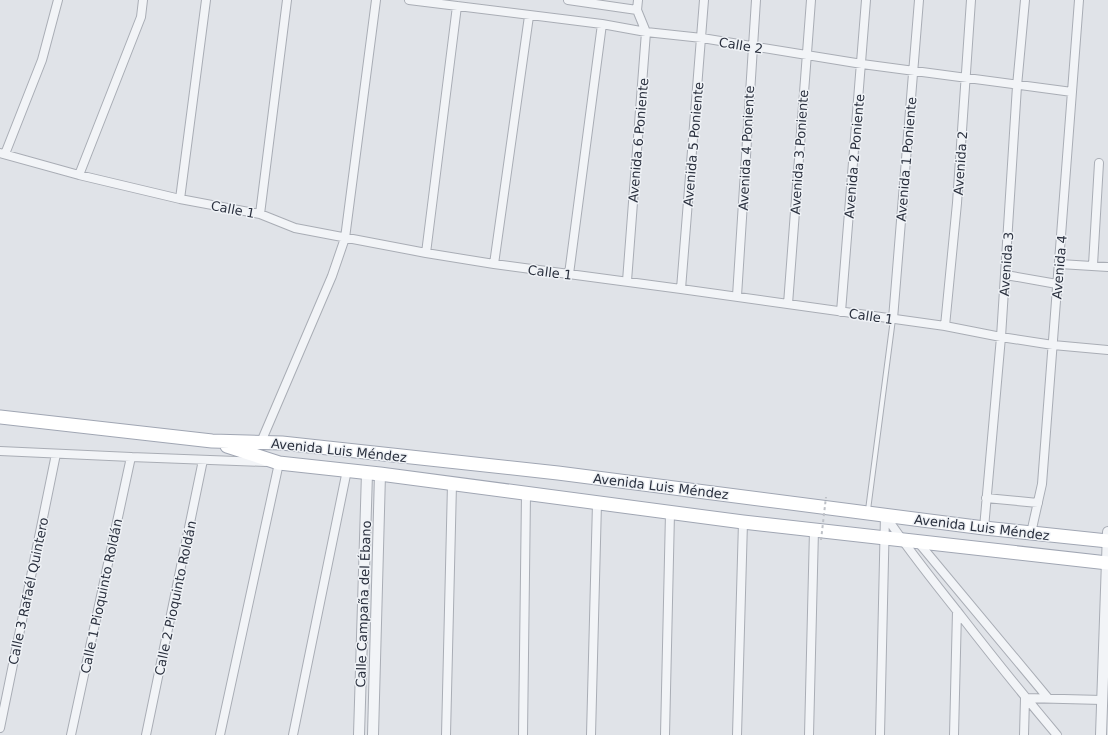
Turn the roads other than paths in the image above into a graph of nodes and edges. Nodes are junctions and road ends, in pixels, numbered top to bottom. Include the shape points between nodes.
1 (58, 0) edge
2 (143, 0) edge
3 (206, 0) edge
4 (287, 0) edge
5 (376, 0) edge
6 (409, 0) edge
7 (568, 0) edge
8 (638, 0) edge
9 (704, 0) edge
10 (756, 0) edge
11 (811, 0) edge
12 (866, 0) edge
13 (919, 0) edge
14 (971, 0) edge
15 (1025, 0) edge
16 (1079, 0) edge
17 (457, 6) junction
18 (636, 10) junction
19 (529, 16) junction
20 (602, 24) junction
21 (646, 32) junction
22 (702, 38) junction
23 (752, 47) junction
24 (806, 56) junction
25 (862, 64) junction
26 (914, 71) junction
27 (966, 79) junction
28 (1017, 86) junction
29 (1072, 92) junction
30 (2, 153) edge
31 (1099, 163) dead end
32 (79, 175) junction
33 (180, 199) junction
34 (260, 214) junction
35 (345, 238) junction
36 (426, 253) junction
37 (494, 264) junction
38 (1060, 264) junction
39 (1093, 265) junction
40 (1108, 267) edge
41 (569, 274) junction
42 (1006, 275) junction
43 (627, 281) junction
44 (1057, 284) junction
45 (681, 289) junction
46 (737, 296) junction
47 (788, 304) junction
48 (841, 312) junction
49 (893, 319) junction
50 (945, 326) junction
51 (1001, 337) junction
52 (1053, 345) junction
53 (1108, 350) edge
54 (0, 417) edge
55 (212, 441) junction
56 (261, 442) junction
57 (0, 451) edge
58 (56, 454) junction
59 (131, 457) junction
60 (203, 460) junction
61 (279, 463) junction
62 (348, 470) junction
63 (373, 474) junction
64 (452, 484) junction
65 (526, 494) junction
66 (986, 498) junction
67 (597, 503) junction
68 (1038, 503) junction
69 (670, 513) junction
70 (867, 513) junction
71 (885, 515) junction
72 (743, 522) junction
73 (984, 528) junction
74 (1108, 532) edge
75 (1031, 533) junction
76 (817, 535) junction
77 (885, 538) junction
78 (902, 540) junction
79 (1108, 541) edge
80 (918, 542) junction
81 (1107, 563) edge
82 (957, 611) junction
83 (1025, 698) junction
84 (1048, 698) junction
85 (1102, 700) junction
86 (0, 728) edge
87 (71, 735) edge
88 (146, 735) edge
89 (220, 735) edge
90 (293, 735) edge
91 (359, 735) edge
92 (373, 735) edge
93 (446, 735) edge
94 (523, 735) edge
95 (591, 735) edge
96 (665, 735) edge
97 (737, 735) edge
98 (809, 735) edge
99 (880, 735) edge
100 (954, 735) edge
101 (1024, 735) edge
102 (1057, 735) edge
103 (1101, 735) edge

1 - 30 street via 42,60
2 - 32 street via 141,17
3 - 33 street
4 - 34 street
5 - 35 street
6 - 17 street, Calle 2
7 - 18 street
8 - 18 street
9 - 22 street, Avenida 5 Poniente
10 - 23 street, Avenida 4 Poniente
11 - 24 street, Avenida 3 Poniente
12 - 25 street, Avenida 2 Poniente
13 - 26 street, Avenida 1 Poniente
14 - 27 street, Avenida 2
15 - 28 street, Avenida 3
16 - 29 street, Avenida 4
17 - 19 street, Calle 2
17 - 36 street
18 - 21 street, Avenida 6 Poniente
19 - 20 street, Calle 2
19 - 37 street
20 - 21 street, Calle 2
20 - 41 street
21 - 22 street, Calle 2
21 - 43 street, Avenida 6 Poniente
22 - 23 street, Calle 2
22 - 45 street, Avenida 5 Poniente
23 - 24 street, Calle 2
23 - 46 street, Avenida 4 Poniente
24 - 25 street, Calle 2
24 - 47 street, Avenida 3 Poniente
25 - 26 street, Calle 2
25 - 48 street, Avenida 2 Poniente
26 - 27 street, Calle 2
26 - 49 street, Avenida 1 Poniente
27 - 28 street, Calle 2
27 - 50 street, Avenida 2
28 - 29 street, Calle 2
28 - 42 street, Avenida 3
29 - 38 street, Avenida 4
30 - 32 street, Calle 1
31 - 39 street
32 - 33 street, Calle 1
33 - 34 street, Calle 1
34 - 35 street, Calle 1 via 295,228
35 - 36 street, Calle 1
35 - 56 street via 332,276
36 - 37 street, Calle 1
37 - 41 street, Calle 1
38 - 39 street
38 - 44 street, Avenida 4
39 - 40 street
41 - 43 street, Calle 1
42 - 44 street
42 - 51 street, Avenida 3
43 - 45 street, Calle 1
44 - 52 street, Avenida 4
45 - 46 street, Calle 1
46 - 47 street, Calle 1
47 - 48 street, Calle 1
48 - 49 street, Calle 1
49 - 50 street, Calle 1
49 - 70 lane
50 - 51 street, Calle 1
51 - 52 street, Calle 1
51 - 66 street, Avenida 3
52 - 53 street, Calle 1
52 - 68 street, Avenida 4 via 1042,484
54 - 55 main road, Avenida Luis Méndez
55 - 56 main road, Avenida Luis Méndez
55 - 61 main road, Avenida Luis Méndez
56 - 70 main road, Avenida Luis Méndez via 290,443 558,473
57 - 58 street, Avenida Luis Méndez
58 - 59 street, Avenida Luis Méndez
58 - 86 street, Calle 3 Rafaél Quintero
59 - 60 street, Avenida Luis Méndez
59 - 87 street, Calle 1 Pioquinto Roldán
60 - 61 street, Avenida Luis Méndez
60 - 88 street, Calle 2 Pioquinto Roldán
61 - 62 main road, Avenida Luis Méndez
61 - 89 street
62 - 63 main road, Avenida Luis Méndez
62 - 90 street
63 - 64 main road, Avenida Luis Méndez
63 - 91 street, Calle Campaña del Ébano
63 - 92 street, Calle Campaña del Ébano
64 - 65 main road, Avenida Luis Méndez
64 - 93 street
65 - 67 main road, Avenida Luis Méndez
65 - 94 street
66 - 68 street
66 - 73 street, Avenida 3
67 - 69 main road, Avenida Luis Méndez
67 - 95 street
68 - 75 street, Avenida 4
69 - 72 main road, Avenida Luis Méndez
69 - 96 street
70 - 71 main road, Avenida Luis Méndez
71 - 73 main road, Avenida Luis Méndez
71 - 77 street
71 - 78 street
72 - 76 main road, Avenida Luis Méndez
72 - 97 street
73 - 75 main road, Avenida Luis Méndez
74 - 79 street
75 - 79 main road, Avenida Luis Méndez
76 - 77 main road, Avenida Luis Méndez
76 - 98 street
77 - 78 main road, Avenida Luis Méndez
77 - 99 street
78 - 80 main road, Avenida Luis Méndez
78 - 82 street
79 - 81 street
80 - 81 main road, Avenida Luis Méndez
80 - 84 street
81 - 85 street
82 - 83 street
82 - 100 street
83 - 84 street
83 - 101 street
83 - 102 street
84 - 85 street
85 - 103 street

